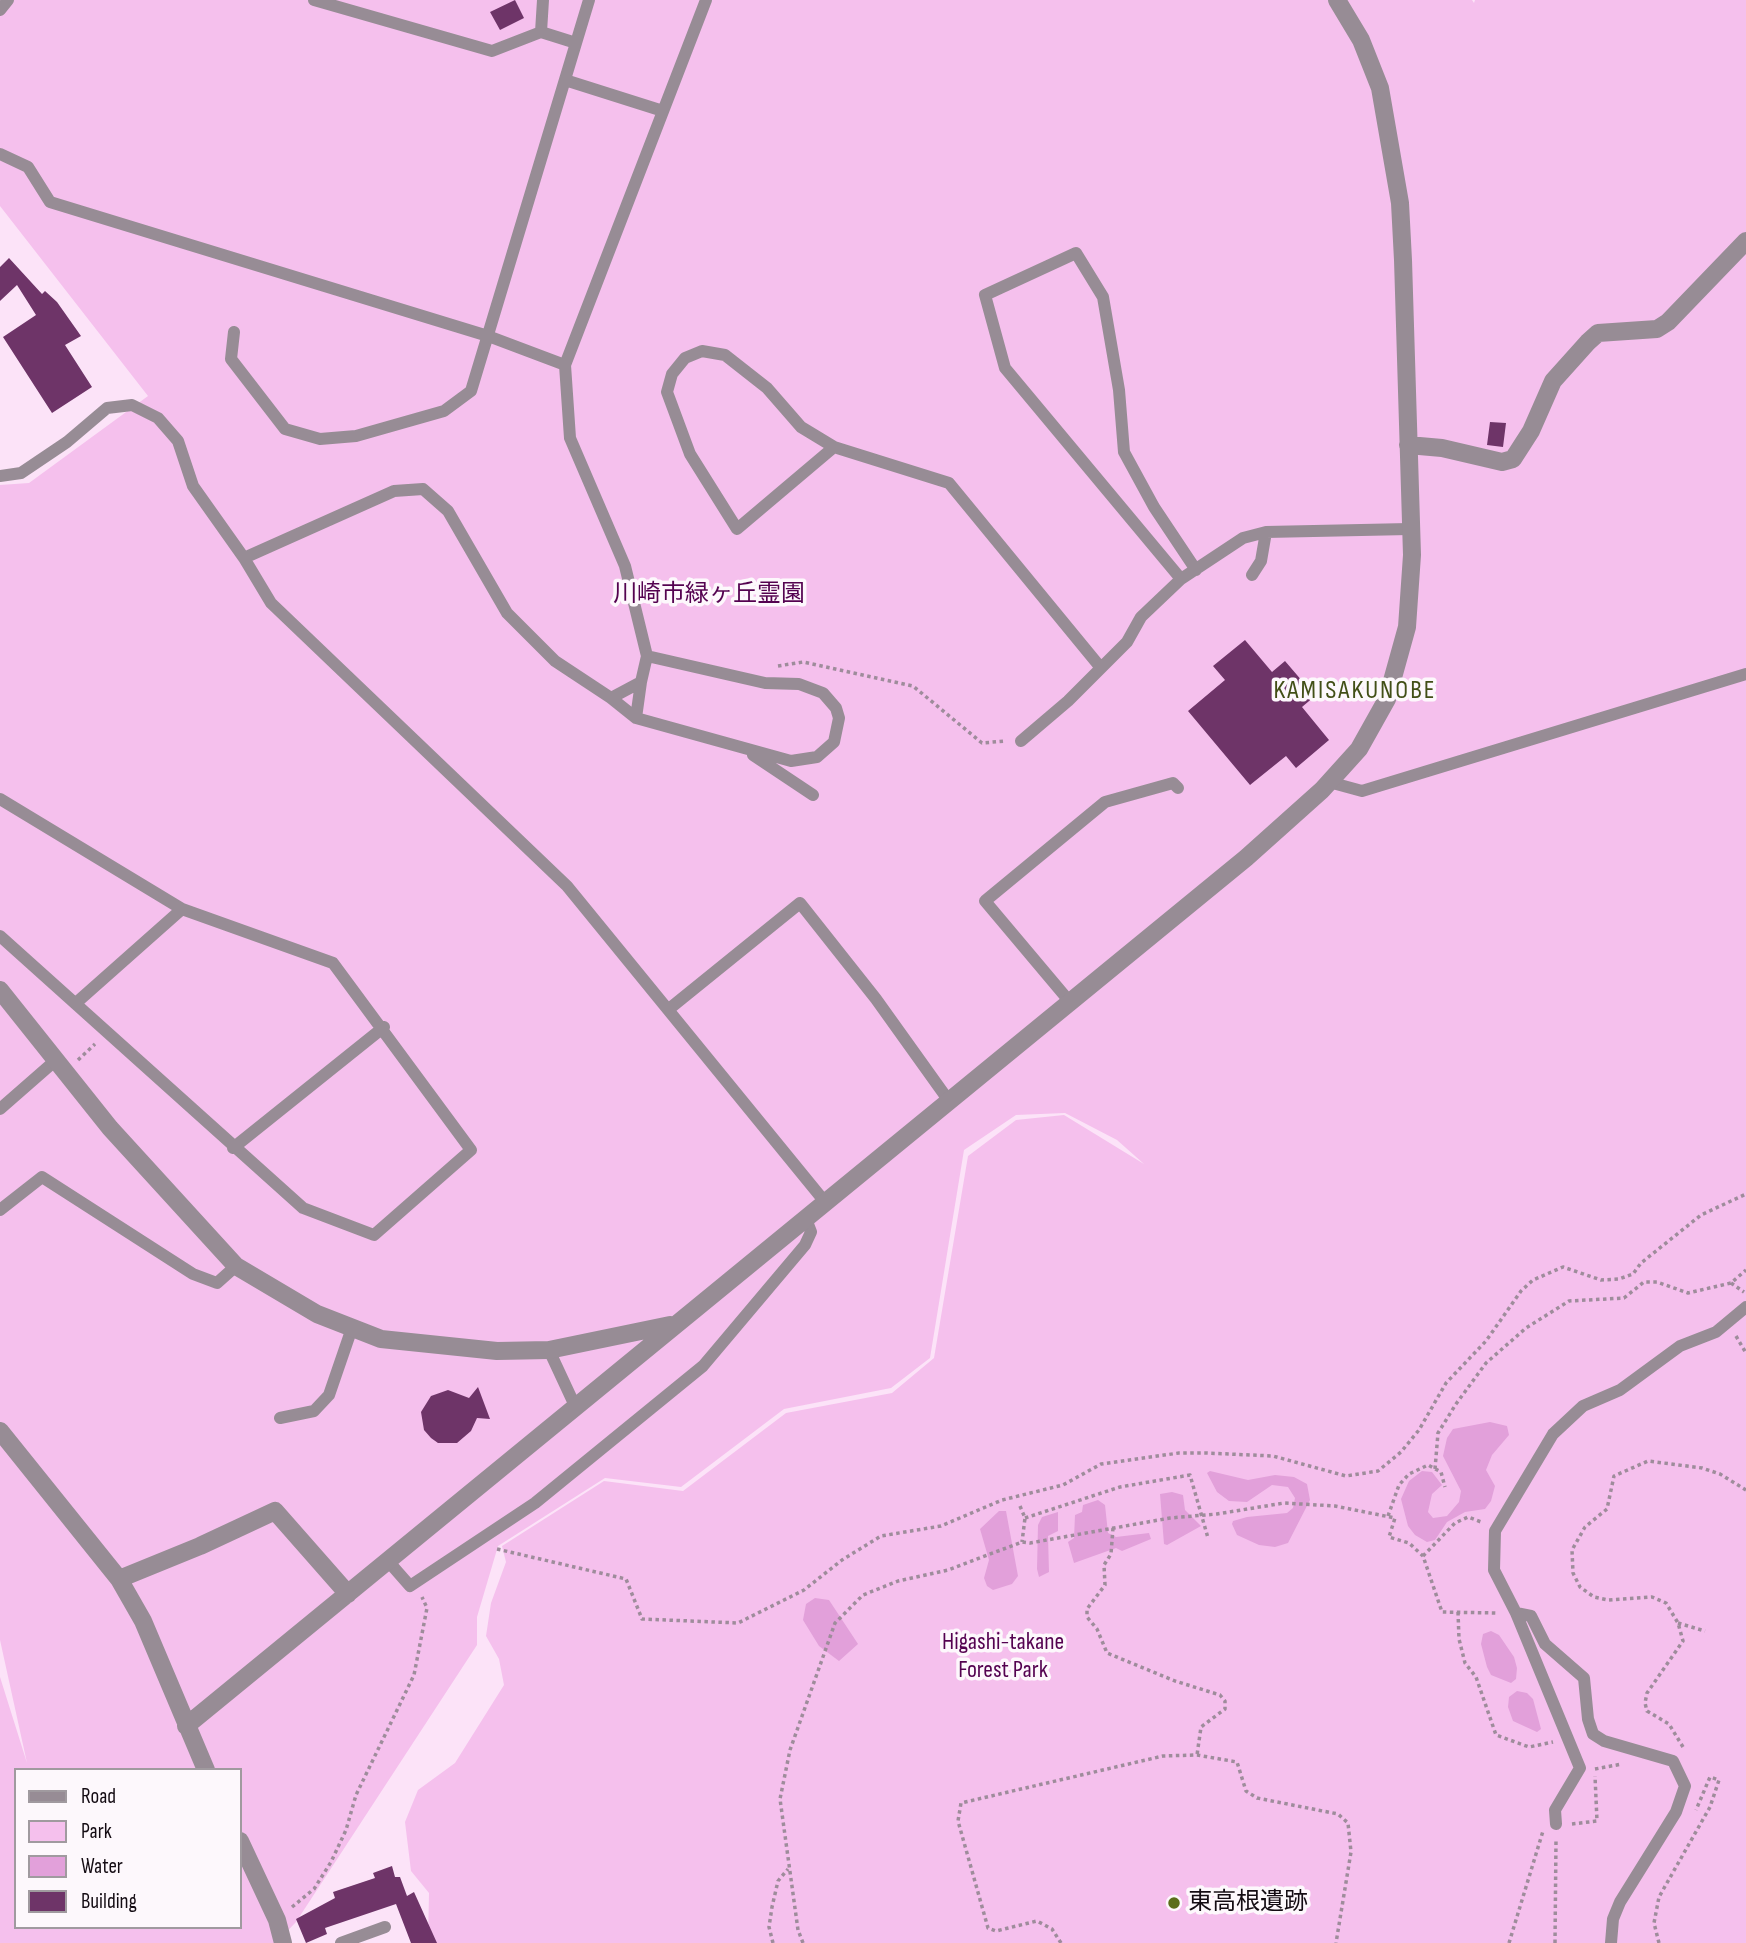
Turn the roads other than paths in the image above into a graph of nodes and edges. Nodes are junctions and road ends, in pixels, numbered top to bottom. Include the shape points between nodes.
1 (8, 0) edge
2 (314, 0) edge
3 (543, 0) edge
4 (589, 0) edge
5 (706, 0) edge
6 (1337, 0) edge
7 (0, 10) edge
8 (541, 32) junction
9 (576, 43) junction
10 (565, 80) junction
11 (663, 111) junction
12 (0, 154) edge
13 (1746, 241) edge
14 (234, 332) dead end
15 (488, 336) junction
16 (565, 365) junction
17 (1408, 445) junction
18 (834, 447) junction
19 (0, 476) edge
20 (1409, 529) junction
21 (1266, 532) junction
22 (244, 558) junction
23 (1196, 570) junction
24 (1252, 575) dead end
25 (1181, 579) junction
26 (647, 656) junction
27 (1101, 668) junction
28 (1746, 674) edge
29 (640, 682) junction
30 (611, 698) junction
31 (636, 718) junction
32 (1020, 741) road end
33 (741, 747) junction
34 (1329, 782) junction
35 (1178, 788) dead end
36 (813, 795) dead end
37 (0, 799) edge
38 (182, 909) junction
39 (0, 936) edge
40 (0, 990) edge
41 (1070, 1002) junction
42 (76, 1003) junction
43 (669, 1009) junction
44 (384, 1027) junction
45 (61, 1066) junction
46 (949, 1101) junction
47 (0, 1109) edge
48 (233, 1148) junction
49 (825, 1202) junction
50 (0, 1210) edge
51 (806, 1219) junction
52 (236, 1266) junction
53 (1746, 1307) edge
54 (674, 1324) junction
55 (352, 1328) junction
56 (549, 1350) junction
57 (576, 1408) junction
58 (280, 1418) dead end
59 (0, 1431) edge
60 (388, 1561) junction
61 (119, 1579) junction
62 (348, 1594) junction
63 (1516, 1613) junction
64 (186, 1726) junction
65 (205, 1768) edge
66 (1556, 1824) road end
67 (242, 1845) edge
68 (385, 1927) dead end
69 (283, 1943) edge
70 (341, 1943) edge
71 (1611, 1943) edge

1 - 7 lane
2 - 8 lane via 492,51
3 - 8 lane
4 - 9 lane
5 - 11 lane
6 - 17 street via 1361,40 1380,88 1400,203
8 - 9 lane
9 - 10 lane
10 - 11 lane
10 - 15 lane
11 - 16 lane
12 - 15 lane via 28,167 50,202
13 - 17 street via 1668,322 1657,328 1598,333 1588,342 1553,381 1513,459 1502,462
14 - 15 lane via 231,359 285,429 320,439 356,436 444,411 471,391
15 - 16 lane
16 - 26 lane via 570,438 625,566
17 - 20 street
18 - 18 lane via 801,427 767,388 726,355 702,351 685,358 672,373 667,391 690,454 737,529
18 - 27 lane via 949,483
19 - 22 lane via 21,472 107,408 132,405 158,418 178,441 193,486
20 - 21 lane
20 - 34 street via 1412,555 1407,627 1387,699 1359,749
21 - 23 lane via 1243,538
21 - 24 lane via 1261,561
22 - 30 lane via 394,491 423,489 448,511 508,613 555,661
22 - 43 lane via 271,603 567,886
23 - 25 lane
23 - 25 lane via 1124,452 1103,297 1076,253 985,295 1005,368
25 - 27 lane via 1141,618 1127,642
26 - 29 lane
26 - 33 lane via 762,682 799,684 829,698 839,718 834,742 817,758 800,762
27 - 32 lane
28 - 34 lane via 1362,791
29 - 30 lane
29 - 31 lane
30 - 31 lane
31 - 33 lane
33 - 36 lane
34 - 41 street via 1246,858
35 - 41 lane via 1173,783 1105,802 985,901
37 - 38 lane
38 - 42 lane
38 - 44 lane via 333,963
39 - 42 lane
40 - 45 street
41 - 46 street
42 - 48 lane
43 - 46 lane via 800,903
43 - 49 lane
44 - 48 lane
44 - 48 lane via 471,1150 374,1235 303,1208
45 - 47 lane
45 - 52 street via 110,1128
46 - 49 street
49 - 51 street
50 - 52 lane via 42,1177 193,1274 217,1283
51 - 54 street
51 - 60 lane via 811,1232 805,1245 703,1366 535,1503 410,1586
52 - 55 street via 317,1314
53 - 63 lane via 1716,1332 1680,1346 1620,1390 1583,1406 1553,1433 1495,1531 1494,1570
54 - 56 street
54 - 57 street
55 - 56 street via 381,1339 442,1348
55 - 58 lane via 329,1395 314,1411
56 - 57 lane
57 - 60 street
59 - 61 street
60 - 62 street
61 - 62 street via 275,1511
61 - 64 street via 144,1621
62 - 64 street
63 - 66 lane via 1580,1768 1555,1810
63 - 71 lane via 1531,1616 1545,1644 1584,1678 1593,1734 1673,1761 1685,1786 1654,1851 1620,1902
64 - 65 street
67 - 69 street
68 - 70 lane

